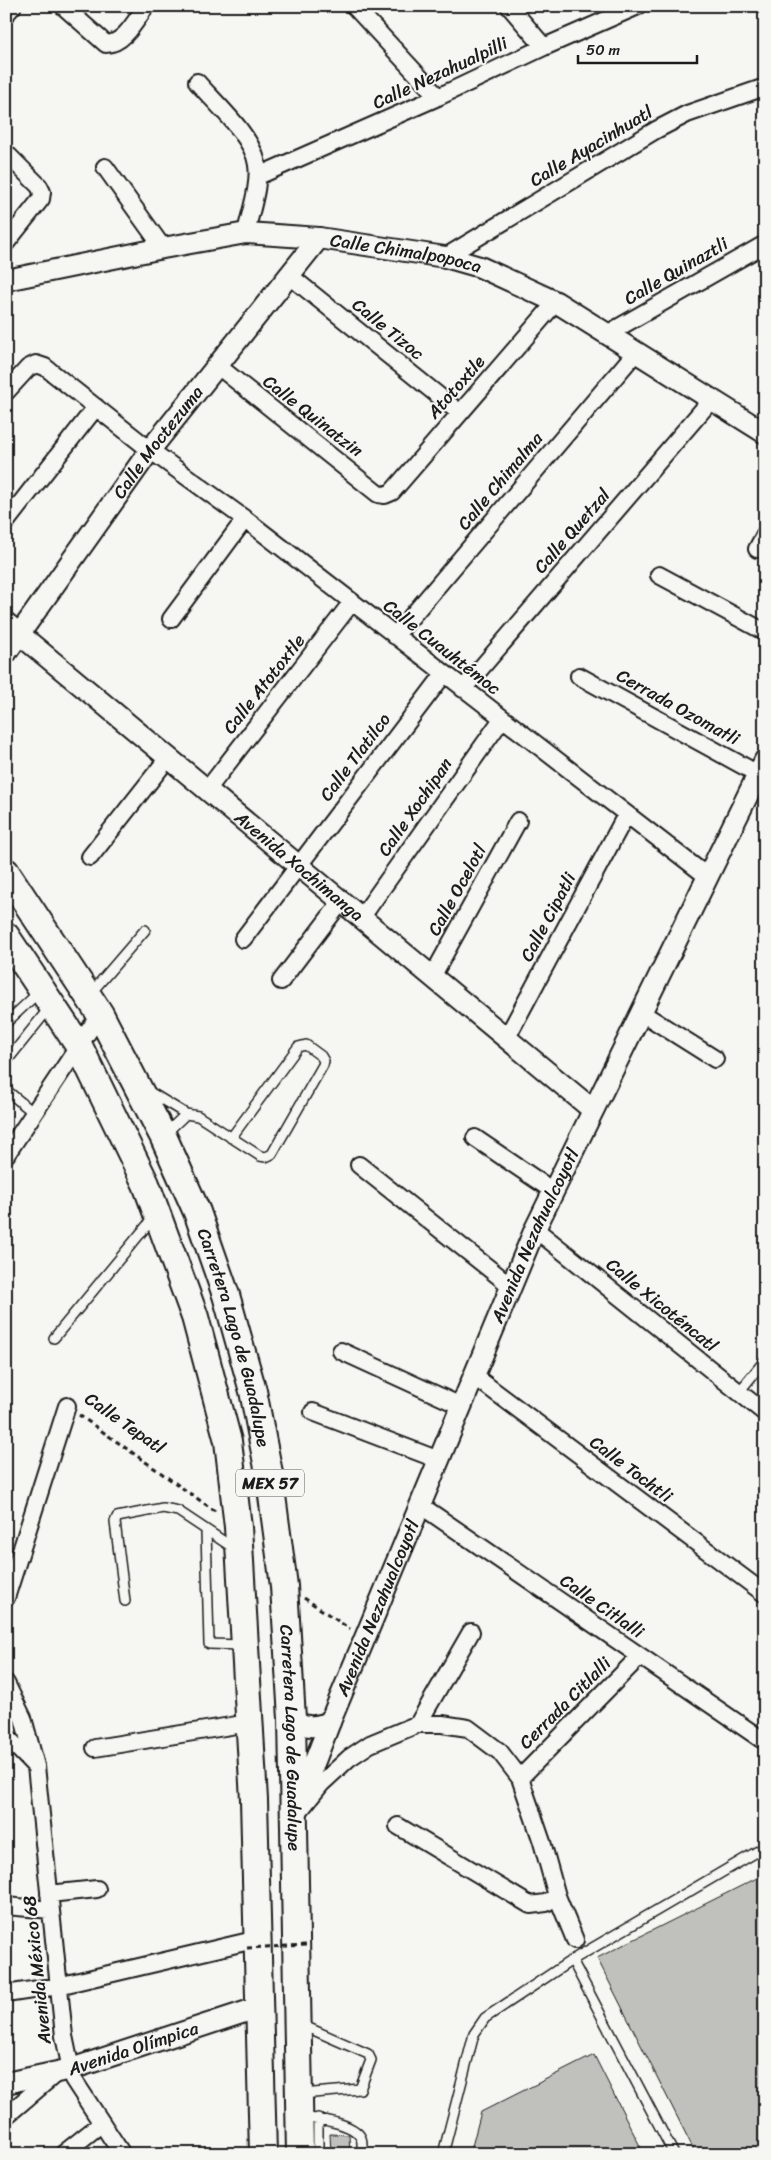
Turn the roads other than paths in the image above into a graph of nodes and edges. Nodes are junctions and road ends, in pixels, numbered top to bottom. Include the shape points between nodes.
1 (13, 6) edge
2 (63, 6) edge
3 (146, 6) edge
4 (354, 6) edge
5 (509, 6) edge
6 (638, 6) edge
7 (6, 14) edge
8 (544, 47) junction
9 (197, 82) dead end
10 (765, 87) edge
11 (438, 98) junction
12 (6, 153) edge
13 (105, 167) dead end
14 (258, 176) junction
15 (246, 233) junction
16 (319, 238) junction
17 (6, 243) edge
18 (765, 244) edge
19 (163, 248) junction
20 (445, 257) junction
21 (290, 276) junction
22 (6, 280) edge
23 (556, 302) junction
24 (607, 334) junction
25 (636, 352) junction
26 (218, 366) junction
27 (6, 392) edge
28 (712, 399) junction
29 (96, 407) junction
30 (460, 413) junction
31 (765, 434) edge
32 (150, 450) junction
33 (385, 495) joint
34 (245, 519) junction
35 (6, 522) edge
36 (659, 575) dead end
37 (352, 602) junction
38 (171, 619) dead end
39 (13, 628) edge
40 (765, 632) edge
41 (395, 636) junction
42 (6, 653) edge
43 (444, 674) junction
44 (579, 676) dead end
45 (463, 689) junction
46 (502, 719) junction
47 (168, 758) junction
48 (761, 767) edge
49 (207, 790) junction
50 (626, 815) junction
51 (518, 821) dead end
52 (90, 857) dead end
53 (298, 865) junction
54 (6, 872) edge
55 (708, 877) junction
56 (341, 902) junction
57 (361, 918) junction
58 (145, 930) dead end
59 (243, 939) dead end
60 (12, 949) edge
61 (432, 977) junction
62 (281, 981) dead end
63 (47, 998) junction
64 (94, 1005) junction
65 (642, 1013) junction
66 (6, 1023) edge
67 (506, 1039) junction
68 (79, 1046) junction
69 (715, 1060) dead end
70 (6, 1062) edge
71 (137, 1084) junction
72 (6, 1090) edge
73 (593, 1110) junction
74 (34, 1113) junction
75 (186, 1114) junction
76 (163, 1136) junction
77 (231, 1138) junction
78 (475, 1138) dead end
79 (6, 1155) edge
80 (359, 1165) dead end
81 (553, 1191) junction
82 (157, 1214) junction
83 (535, 1229) junction
84 (510, 1286) junction
85 (54, 1338) dead end
86 (341, 1351) dead end
87 (765, 1360) edge
88 (474, 1376) junction
89 (738, 1392) junction
90 (67, 1406) road end
91 (461, 1406) junction
92 (313, 1412) dead end
93 (765, 1413) edge
94 (439, 1460) junction
95 (420, 1505) junction
96 (206, 1530) junction
97 (240, 1552) junction
98 (8, 1584) edge
99 (765, 1594) edge
100 (125, 1601) dead end
101 (471, 1632) dead end
102 (245, 1645) junction
103 (640, 1656) junction
104 (6, 1683) edge
105 (292, 1719) junction
106 (330, 1722) junction
107 (249, 1723) junction
108 (418, 1724) junction
109 (6, 1736) edge
110 (761, 1739) dead end
111 (95, 1748) dead end
112 (36, 1766) junction
113 (520, 1778) junction
114 (294, 1817) junction
115 (398, 1826) dead end
116 (765, 1846) edge
117 (96, 1889) dead end
118 (557, 1896) junction
119 (50, 1902) junction
120 (6, 1906) edge
121 (575, 1940) dead end
122 (253, 1944) junction
123 (572, 1960) junction
124 (58, 1986) junction
125 (6, 1994) edge
126 (260, 2006) junction
127 (298, 2023) junction
128 (65, 2070) junction
129 (6, 2083) edge
130 (305, 2110) junction
131 (6, 2116) edge
132 (102, 2123) junction
133 (63, 2154) edge
134 (122, 2154) edge
135 (264, 2154) edge
136 (300, 2154) edge
137 (318, 2154) edge
138 (361, 2154) edge
139 (443, 2154) edge
140 (674, 2154) edge

1 - 7 street
2 - 3 street via 106,44 114,44
4 - 11 street
5 - 8 street
6 - 8 street, Calle Nezahualpilli
8 - 11 street, Calle Nezahualpilli
9 - 14 street via 244,136 257,163
10 - 20 street, Calle Ayacinhuatl via 687,114 656,130
11 - 14 street, Calle Nezahualpilli
12 - 17 street via 42,192 41,200
13 - 19 street
14 - 15 street
15 - 16 street, Calle Chimalpopoca
15 - 19 street, Calle Chimalpopoca
16 - 20 street, Calle Chimalpopoca
16 - 21 street, Calle Moctezuma
18 - 24 street, Calle Quinaztli
19 - 22 street, Calle Chimalpopoca
20 - 23 street, Calle Chimalpopoca via 480,267
21 - 26 street, Calle Moctezuma
21 - 30 street, Calle Tizoc
23 - 24 street, Calle Chimalpopoca
23 - 30 street, Atotoxtle
24 - 25 street, Calle Chimalpopoca
25 - 28 street, Calle Chimalpopoca
25 - 41 street, Calle Chimalma
26 - 32 street, Calle Moctezuma
26 - 33 street, Calle Quinatzin via 378,494
27 - 29 street, Calle Cuauhtémoc via 28,368 36,364 45,367
28 - 31 street, Calle Chimalpopoca
28 - 45 street, Calle Quetzal
29 - 32 street, Calle Cuauhtémoc
29 - 35 street
30 - 33 street, Atotoxtle via 392,492
32 - 34 street, Calle Cuauhtémoc
32 - 39 street, Calle Moctezuma
34 - 37 street, Calle Cuauhtémoc
34 - 38 street
36 - 40 street
37 - 41 street, Calle Cuauhtémoc
37 - 49 street, Calle Atotoxtle
39 - 42 street, Calle Moctezuma
39 - 47 street, Avenida Xochimanga
41 - 43 street, Calle Cuauhtémoc
43 - 45 street, Calle Cuauhtémoc
43 - 53 street, Calle Tlatilco
44 - 48 street, Cerrada Ozomatli
45 - 46 street, Calle Cuauhtémoc
46 - 50 street, Calle Cuauhtémoc
46 - 57 street, Calle Xochipan
47 - 49 street, Avenida Xochimanga
47 - 52 street
48 - 55 street, Avenida Nezahualcoyotl
49 - 53 street, Avenida Xochimanga
50 - 55 street, Calle Cuauhtémoc
50 - 67 street, Calle Cipatli
51 - 61 street, Calle Ocelotl
53 - 56 street, Avenida Xochimanga
53 - 59 street, Calle Tlatilco
54 - 64 main road, Carretera Lago de Guadalupe / MEX 57
55 - 65 street, Avenida Nezahualcoyotl
56 - 57 street, Avenida Xochimanga
56 - 62 street
57 - 61 street, Avenida Xochimanga
58 - 64 lane
60 - 63 main road, Carretera Lago de Guadalupe / MEX 57
61 - 67 street, Avenida Xochimanga
63 - 66 lane
63 - 68 main road, Carretera Lago de Guadalupe / MEX 57
63 - 70 lane
64 - 68 street
64 - 71 main road, Carretera Lago de Guadalupe / MEX 57
65 - 69 street
65 - 73 street, Avenida Nezahualcoyotl
67 - 73 street, Avenida Xochimanga
68 - 74 street
68 - 82 main road, Carretera Lago de Guadalupe / MEX 57 via 146,1184
71 - 75 lane
71 - 76 main road, Carretera Lago de Guadalupe / MEX 57
72 - 74 lane
73 - 81 street, Avenida Nezahualcoyotl
74 - 79 street
75 - 76 lane
75 - 77 lane via 198,1116
76 - 105 main road, Carretera Lago de Guadalupe / MEX 57 via 226,1295 253,1391 269,1473 284,1586
77 - 77 lane via 260,1156 272,1154 323,1065 321,1056 306,1046 298,1047
78 - 81 street
80 - 84 street
81 - 83 street, Avenida Nezahualcoyotl
82 - 85 lane
82 - 97 main road, Carretera Lago de Guadalupe / MEX 57 via 195,1317 226,1432
83 - 84 street, Avenida Nezahualcoyotl
83 - 89 street, Calle Xicoténcatl
84 - 88 street, Avenida Nezahualcoyotl
86 - 91 street
87 - 89 lane
88 - 91 street, Avenida Nezahualcoyotl
88 - 99 street, Calle Tochtli
89 - 93 street, Calle Xicoténcatl
90 - 98 street, Calle Tepatl
91 - 94 street, Avenida Nezahualcoyotl
92 - 94 street
94 - 95 street, Avenida Nezahualcoyotl
95 - 103 street, Calle Citlalli
95 - 106 street, Avenida Nezahualcoyotl
96 - 97 lane
96 - 100 lane via 178,1511 163,1508 117,1517
96 - 102 lane via 209,1644
97 - 102 main road, Carretera Lago de Guadalupe / MEX 57
101 - 108 street
102 - 107 main road, Carretera Lago de Guadalupe / MEX 57
103 - 110 street, Calle Citlalli
103 - 113 street, Cerrada Citlalli
104 - 112 street, Avenida México 68 via 23,1718
105 - 106 street via 310,1727
105 - 114 main road, Carretera Lago de Guadalupe / MEX 57
106 - 114 street, Avenida Nezahualcoyotl
107 - 111 street
107 - 122 main road, Carretera Lago de Guadalupe / MEX 57 via 254,1800
108 - 113 street via 468,1728 500,1752
108 - 114 street via 370,1744 349,1758 321,1784
109 - 112 street
112 - 119 street, Avenida México 68
113 - 118 street
114 - 127 main road, Carretera Lago de Guadalupe / MEX 57
115 - 118 street via 530,1905 546,1903
116 - 123 lane
117 - 119 street
118 - 121 street
119 - 120 street
119 - 124 street, Avenida México 68
122 - 124 street
122 - 126 main road, Carretera Lago de Guadalupe / MEX 57
123 - 139 lane via 485,2018 474,2034
123 - 140 lane
124 - 125 street
124 - 128 street, Avenida México 68
126 - 128 street, Avenida Olímpica
126 - 135 main road, Carretera Lago de Guadalupe / MEX 57
127 - 130 main road, Carretera Lago de Guadalupe / MEX 57
127 - 130 lane via 368,2054 371,2060 360,2089
128 - 129 street, Avenida Olímpica
128 - 131 street
128 - 132 street, Avenida México 68
130 - 136 main road, Carretera Lago de Guadalupe / MEX 57
130 - 137 lane
130 - 138 lane via 356,2132 361,2137
132 - 133 street
132 - 134 street, Avenida México 68

